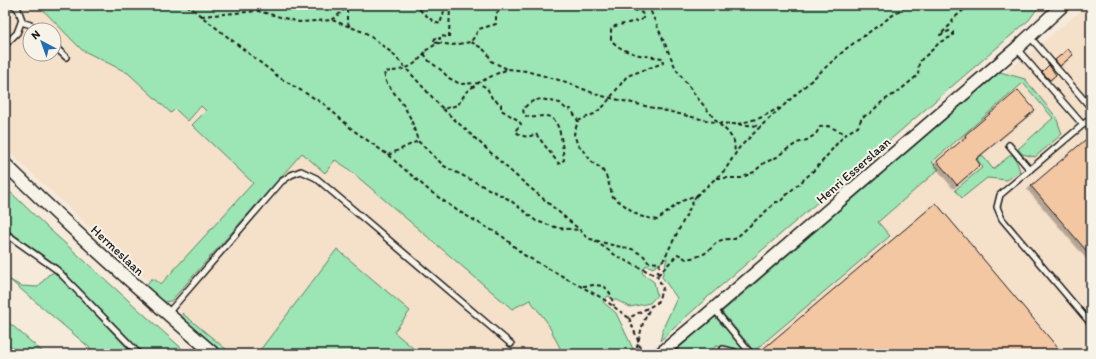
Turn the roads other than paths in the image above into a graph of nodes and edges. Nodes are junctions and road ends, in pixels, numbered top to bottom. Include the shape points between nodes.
1 (14, 5) edge
2 (1063, 5) edge
3 (21, 22) joint
4 (1030, 37) junction
5 (5, 45) edge
6 (1017, 48) junction
7 (62, 54) edge
8 (66, 58) dead end
9 (1091, 108) edge
10 (1091, 118) edge
11 (1083, 125) junction
12 (1009, 145) dead end
13 (5, 164) edge
14 (1030, 170) junction
15 (5, 233) edge
16 (714, 309) junction
17 (167, 314) junction
18 (1091, 324) edge
19 (511, 344) dead end
20 (724, 349) dead end
21 (139, 354) edge
22 (214, 354) edge
23 (660, 354) edge
24 (736, 354) edge
25 (751, 354) edge

1 - 3 lane via 18,9
2 - 4 street, Henri Esserslaan
3 - 5 lane via 17,33
4 - 6 street, Henri Esserslaan
4 - 9 lane
6 - 11 lane
6 - 16 street, Henri Esserslaan
7 - 8 lane
10 - 11 lane
11 - 14 lane
12 - 14 lane
13 - 17 street, Hermeslaan
14 - 18 lane via 1000,195 997,207 1002,219
15 - 21 lane via 57,270
16 - 23 street, Henri Esserslaan
16 - 25 lane
17 - 19 lane via 281,182 301,171 316,178
17 - 22 street, Hermeslaan
20 - 24 lane

